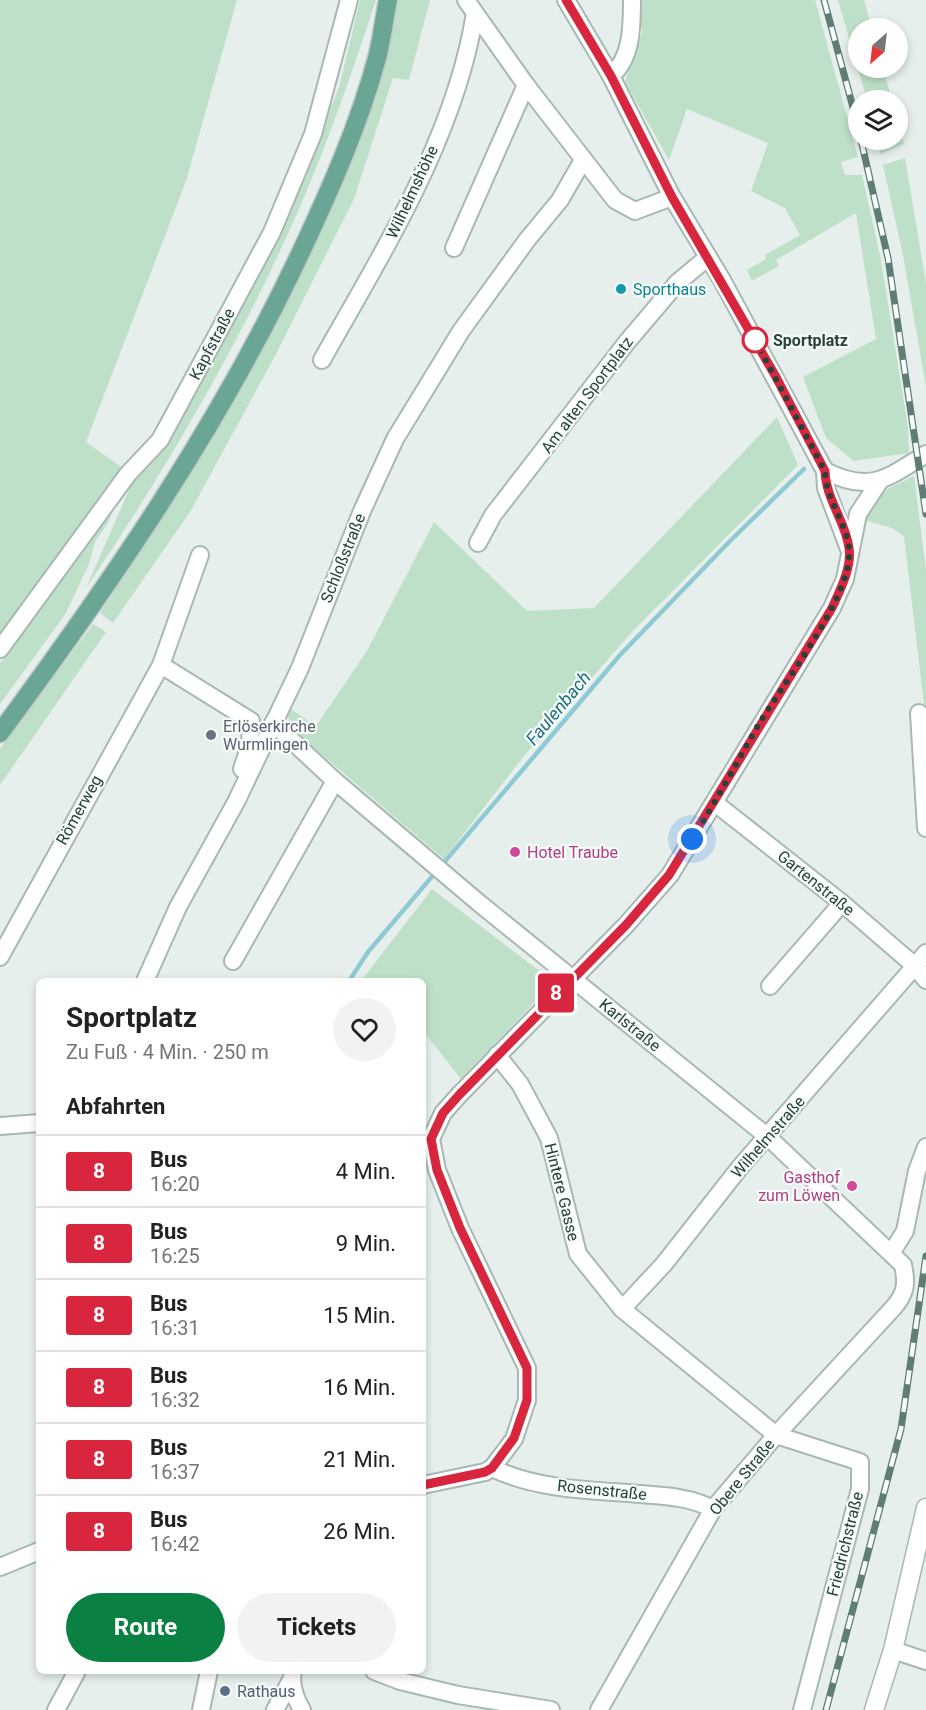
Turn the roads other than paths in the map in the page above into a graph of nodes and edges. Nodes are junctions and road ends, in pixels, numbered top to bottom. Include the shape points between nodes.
1 (349, 0) edge
2 (388, 0) edge
3 (566, 0) edge
4 (632, 0) edge
5 (471, 7) edge
6 (611, 76) junction
7 (526, 85) junction
8 (583, 160) junction
9 (672, 197) junction
10 (454, 248) dead end
11 (708, 257) junction
12 (322, 360) dead end
13 (926, 454) edge
14 (825, 471) junction
15 (879, 482) junction
16 (478, 543) dead end
17 (849, 549) junction
18 (200, 555) dead end
19 (0, 649) edge
20 (160, 665) junction
21 (919, 713) dead end
22 (273, 723) junction
23 (0, 733) edge
24 (335, 781) junction
25 (236, 802) junction
26 (715, 803) junction
27 (926, 828) edge
28 (842, 903) junction
29 (926, 953) edge
30 (0, 957) edge
31 (233, 961) dead end
32 (921, 973) edge
33 (146, 978) edge
34 (571, 978) junction
35 (770, 986) dead end
36 (496, 1056) junction
37 (36, 1123) edge
38 (0, 1126) edge
39 (768, 1137) junction
40 (926, 1147) edge
41 (898, 1259) junction
42 (622, 1309) junction
43 (776, 1435) junction
44 (492, 1468) junction
45 (426, 1484) edge
46 (926, 1508) edge
47 (713, 1509) junction
48 (36, 1552) edge
49 (0, 1567) edge
50 (893, 1650) junction
51 (926, 1661) edge
52 (75, 1674) edge
53 (208, 1674) edge
54 (382, 1674) edge
55 (292, 1676) edge
56 (56, 1710) edge
57 (201, 1710) edge
58 (275, 1710) edge
59 (302, 1710) edge
60 (551, 1710) edge
61 (599, 1710) edge
62 (802, 1710) edge
63 (874, 1710) edge

1 - 19 street, Kapfstraße via 313,134 272,232 225,320 160,440 128,474
2 - 23 main road via 377,57 328,190 243,368 164,501
3 - 6 street
4 - 6 street via 633,31 619,69
5 - 7 street, Wilhelmshöhe
5 - 12 street, Wilhelmshöhe via 471,42 412,195
6 - 9 street
7 - 8 street
7 - 10 street
8 - 9 street via 615,200 635,211
8 - 22 street, Schloßstraße via 560,200 461,331 395,439 300,668
9 - 11 street
11 - 14 street
11 - 16 street, Am alten Sportplatz via 677,283 627,342 493,515
13 - 15 street
14 - 15 street via 857,482
14 - 17 street via 826,488
15 - 17 street via 858,514
17 - 26 street via 844,579 832,608
18 - 20 street, Römerweg
20 - 25 street via 251,722 250,745
20 - 30 street, Römerweg
21 - 27 street
22 - 24 street, Karlstraße
22 - 25 street, Schloßstraße
24 - 31 street
24 - 34 street, Karlstraße
25 - 33 street, Schloßstraße via 178,908
26 - 28 street, Gartenstraße
26 - 34 street via 669,875 626,925
28 - 32 street, Gartenstraße
28 - 35 street
29 - 32 street
32 - 39 street, Wilhelmstraße
34 - 36 street
34 - 39 street, Karlstraße
36 - 42 street, Hintere Gasse via 520,1084 549,1138 578,1254
36 - 44 street via 443,1113 431,1139 437,1170 460,1228 527,1368 527,1400 514,1438
37 - 38 street
39 - 41 street, Karlstraße
39 - 42 street, Wilhelmstraße
40 - 41 street via 917,1170
41 - 43 street, Obere Straße via 906,1282 903,1296
42 - 43 street, Hintere Gasse
43 - 47 street, Obere Straße
43 - 62 street, Friedrichstraße via 860,1462 860,1489
44 - 45 street
44 - 47 street, Rosenstraße via 530,1482 698,1501
46 - 50 street
47 - 61 street, Obere Straße
48 - 49 street
50 - 51 street
50 - 63 street
52 - 56 street
53 - 57 street
54 - 60 street via 450,1693
55 - 58 street
55 - 59 street

